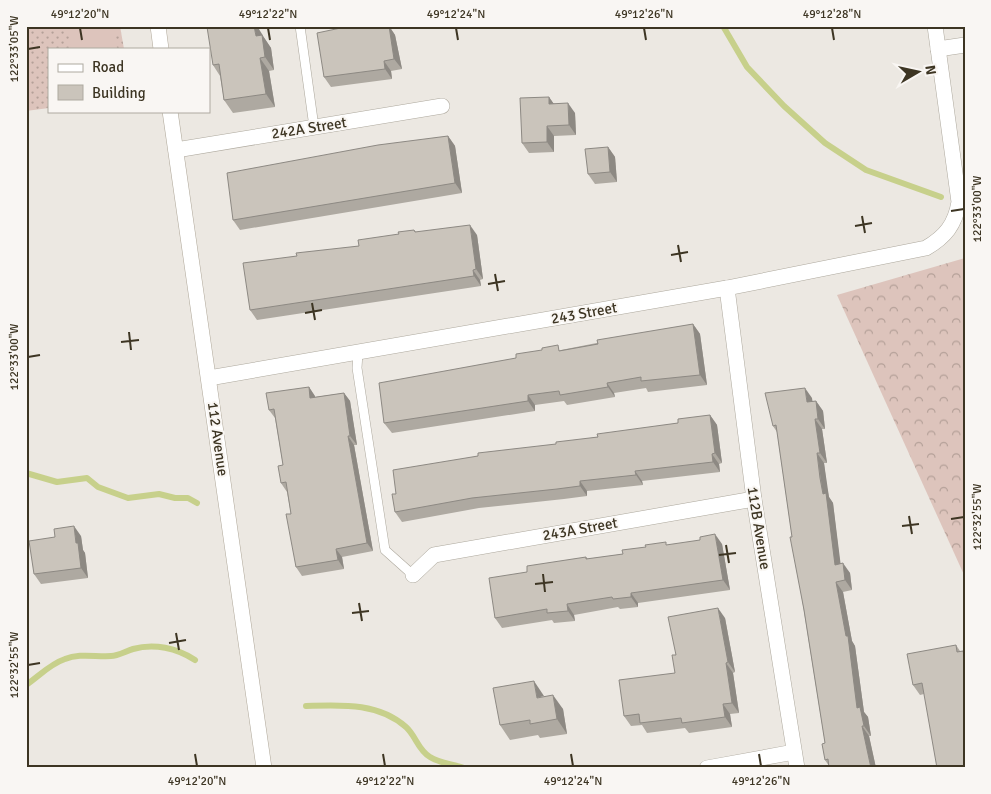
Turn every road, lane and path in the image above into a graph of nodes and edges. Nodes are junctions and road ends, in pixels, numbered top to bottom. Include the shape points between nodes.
1 (158, 26) edge
2 (300, 26) edge
3 (935, 26) edge
4 (965, 46) edge
5 (161, 48) edge
6 (938, 49) junction
7 (442, 106) dead end
8 (170, 112) edge
9 (314, 127) junction
10 (176, 150) junction
11 (727, 288) junction
12 (358, 353) junction
13 (209, 378) junction
14 (754, 499) junction
15 (413, 576) joint
16 (794, 752) junction
17 (264, 768) edge
18 (707, 768) edge
19 (797, 768) edge

1 - 5 street
2 - 9 lane
3 - 6 street
4 - 6 street
6 - 11 street, 243 Street via 959,202 956,216 942,239 905,254
7 - 9 street, 242A Street
8 - 10 street, 112 Avenue
9 - 10 street, 242A Street
10 - 13 street, 112 Avenue
11 - 12 street, 243 Street
11 - 14 street, 112B Avenue
12 - 13 street, 243 Street
12 - 15 lane via 357,368 385,550
13 - 17 street, 112 Avenue
14 - 15 street, 243A Street via 434,555
14 - 16 street, 112B Avenue
16 - 18 street
16 - 19 street, 112B Avenue

